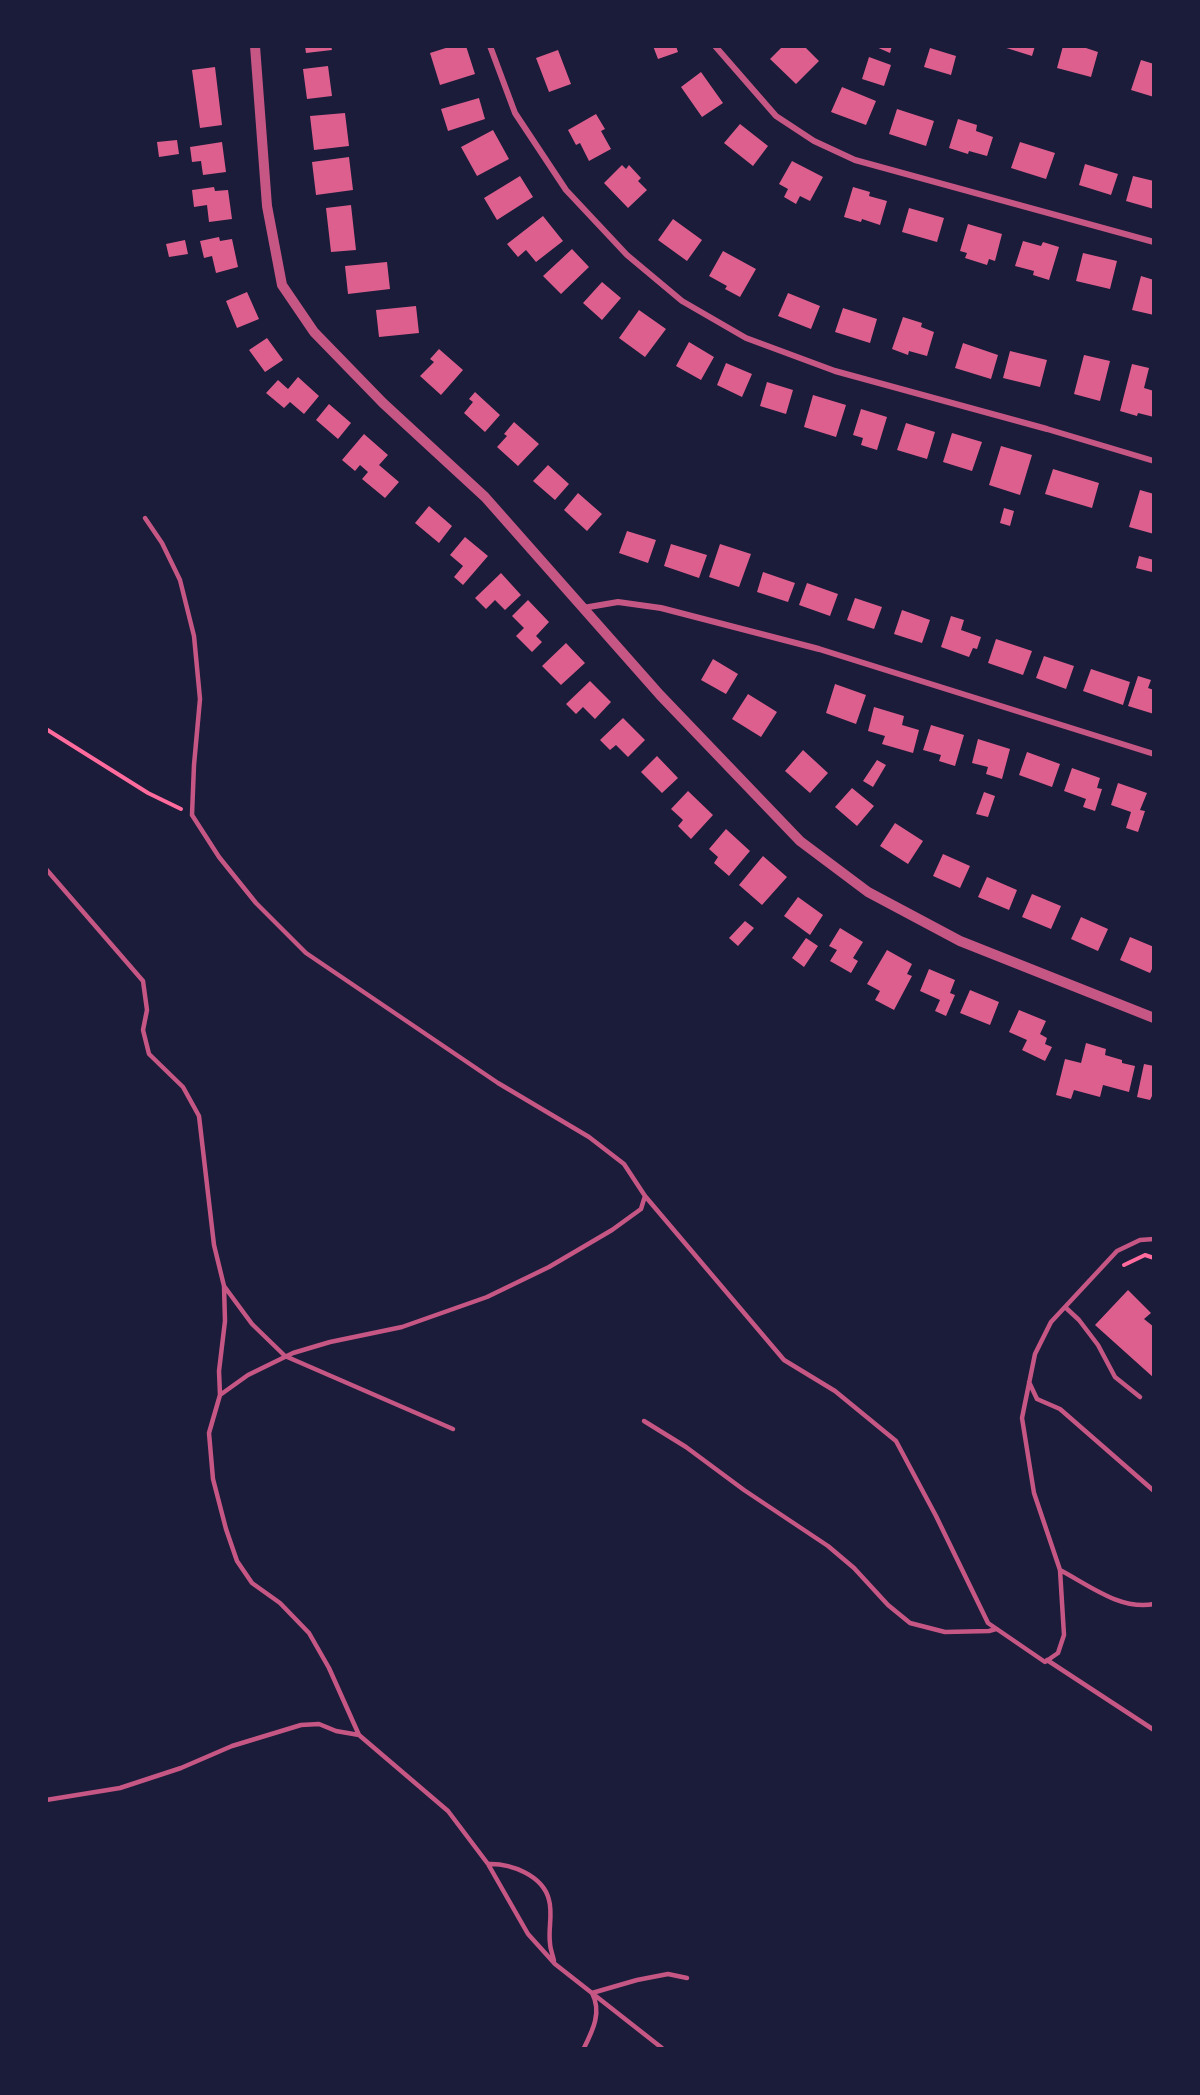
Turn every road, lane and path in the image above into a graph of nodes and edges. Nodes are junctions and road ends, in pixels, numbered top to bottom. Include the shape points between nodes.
1 (255, 46) edge
2 (490, 46) edge
3 (715, 46) edge
4 (1154, 242) edge
5 (1154, 461) edge
6 (145, 518) dead end
7 (584, 608) junction
8 (46, 729) edge
9 (1154, 754) edge
10 (192, 815) junction
11 (46, 870) edge
12 (1154, 1018) edge
13 (645, 1196) junction
14 (1154, 1239) edge
15 (224, 1286) junction
16 (1065, 1307) junction
17 (285, 1356) junction
18 (1029, 1382) junction
19 (220, 1395) junction
20 (1140, 1397) dead end
21 (644, 1421) dead end
22 (453, 1429) dead end
23 (1154, 1491) edge
24 (1060, 1570) junction
25 (1154, 1604) edge
26 (996, 1629) junction
27 (1047, 1660) junction
28 (1154, 1730) edge
29 (359, 1735) junction
30 (46, 1800) edge
31 (488, 1864) junction
32 (555, 1964) junction
33 (687, 1977) dead end
34 (592, 1993) junction
35 (584, 2049) edge
36 (662, 2049) edge

1 - 7 street via 267,206 282,285 314,332 383,403 485,497
2 - 5 street via 515,112 566,190 627,255 682,301 746,338 835,371
3 - 4 street via 776,116 814,141 855,160
6 - 10 lane via 180,580 194,636 200,699
7 - 9 street via 618,602 661,608 819,649
7 - 12 street via 660,695 800,840 868,892 960,941
8 - 10 path via 148,793
10 - 13 lane via 256,903 306,953 498,1083 589,1137 624,1164
11 - 15 lane via 143,981 147,1010 143,1030 149,1054 183,1087 199,1116 214,1245
13 - 17 lane via 641,1209 612,1230 487,1297 402,1327
13 - 26 lane via 784,1360 835,1391 896,1441 988,1623
14 - 16 lane via 1140,1240 1117,1251
15 - 17 lane via 252,1324
15 - 19 lane
16 - 18 lane via 1051,1322 1035,1354
16 - 20 lane via 1098,1345 1115,1377
17 - 19 lane
17 - 22 lane
18 - 23 lane via 1037,1399 1060,1408
18 - 24 lane via 1022,1418 1026,1454 1034,1493
19 - 29 lane via 208,1433 213,1479 237,1561 252,1583 280,1603 309,1633
21 - 26 lane via 828,1546 910,1623 945,1632
24 - 25 lane via 1120,1601
24 - 27 lane via 1064,1635 1058,1653
26 - 27 lane
27 - 28 lane
29 - 30 lane via 320,1724 301,1725 120,1788
29 - 31 lane via 448,1811
31 - 32 lane via 528,1934
31 - 32 lane via 525,1872 540,1884 549,1899
32 - 34 lane
33 - 34 lane via 668,1974
34 - 35 lane via 598,2004 594,2027
34 - 36 lane

